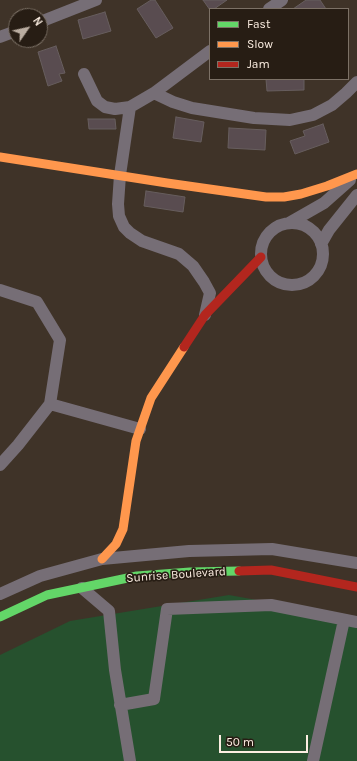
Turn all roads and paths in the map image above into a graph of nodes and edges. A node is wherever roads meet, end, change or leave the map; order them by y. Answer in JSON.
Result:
{"nodes":[{"id":1,"x":96,"y":0,"type":"edge"},
{"id":2,"x":282,"y":0,"type":"edge"},
{"id":3,"x":270,"y":8,"type":"edge"},
{"id":4,"x":48,"y":19,"type":"edge"},
{"id":5,"x":209,"y":52,"type":"edge"},
{"id":6,"x":84,"y":74,"type":"dead end"},
{"id":7,"x":357,"y":82,"type":"edge"},
{"id":8,"x":154,"y":93,"type":"junction"},
{"id":9,"x":130,"y":107,"type":"junction"},
{"id":10,"x":0,"y":157,"type":"edge"},
{"id":11,"x":120,"y":174,"type":"junction"},
{"id":12,"x":356,"y":175,"type":"edge"},
{"id":13,"x":357,"y":195,"type":"edge"},
{"id":14,"x":290,"y":223,"type":"junction"},
{"id":15,"x":321,"y":244,"type":"junction"},
{"id":16,"x":261,"y":257,"type":"junction"},
{"id":17,"x":0,"y":290,"type":"edge"},
{"id":18,"x":205,"y":315,"type":"junction"},
{"id":19,"x":50,"y":404,"type":"junction"},
{"id":20,"x":140,"y":429,"type":"junction"},
{"id":21,"x":0,"y":465,"type":"edge"},
{"id":22,"x":102,"y":559,"type":"junction"},
{"id":23,"x":357,"y":563,"type":"edge"},
{"id":24,"x":357,"y":587,"type":"edge"},
{"id":25,"x":82,"y":588,"type":"junction"},
{"id":26,"x":0,"y":594,"type":"edge"},
{"id":27,"x":0,"y":617,"type":"edge"},
{"id":28,"x":344,"y":620,"type":"junction"},
{"id":29,"x":357,"y":622,"type":"edge"},
{"id":30,"x":120,"y":705,"type":"junction"},
{"id":31,"x":130,"y":761,"type":"edge"},
{"id":32,"x":313,"y":761,"type":"edge"}],
"edges":[{"from":1,"to":4,"type":"street"},
{"from":2,"to":3,"type":"street"},
{"from":5,"to":8,"type":"street"},
{"from":6,"to":9,"type":"street"},
{"from":7,"to":8,"type":"street"},
{"from":8,"to":9,"type":"street"},
{"from":9,"to":11,"type":"street"},
{"from":10,"to":11,"type":"street"},
{"from":11,"to":12,"type":"street"},
{"from":11,"to":18,"type":"street"},
{"from":12,"to":14,"type":"street"},
{"from":13,"to":15,"type":"street"},
{"from":14,"to":15,"type":"street"},
{"from":14,"to":16,"type":"street"},
{"from":15,"to":16,"type":"street"},
{"from":16,"to":18,"type":"street"},
{"from":17,"to":19,"type":"street"},
{"from":18,"to":20,"type":"street"},
{"from":19,"to":20,"type":"street"},
{"from":19,"to":21,"type":"street"},
{"from":20,"to":22,"type":"street"},
{"from":22,"to":23,"type":"street","name":"Sunrise Boulevard"},
{"from":22,"to":26,"type":"street","name":"Sunrise Boulevard"},
{"from":24,"to":25,"type":"street","name":"Sunrise Boulevard"},
{"from":25,"to":27,"type":"street","name":"Sunrise Boulevard"},
{"from":25,"to":30,"type":"street"},
{"from":28,"to":29,"type":"street"},
{"from":28,"to":30,"type":"street"},
{"from":28,"to":32,"type":"street"},
{"from":30,"to":31,"type":"street"}]}
